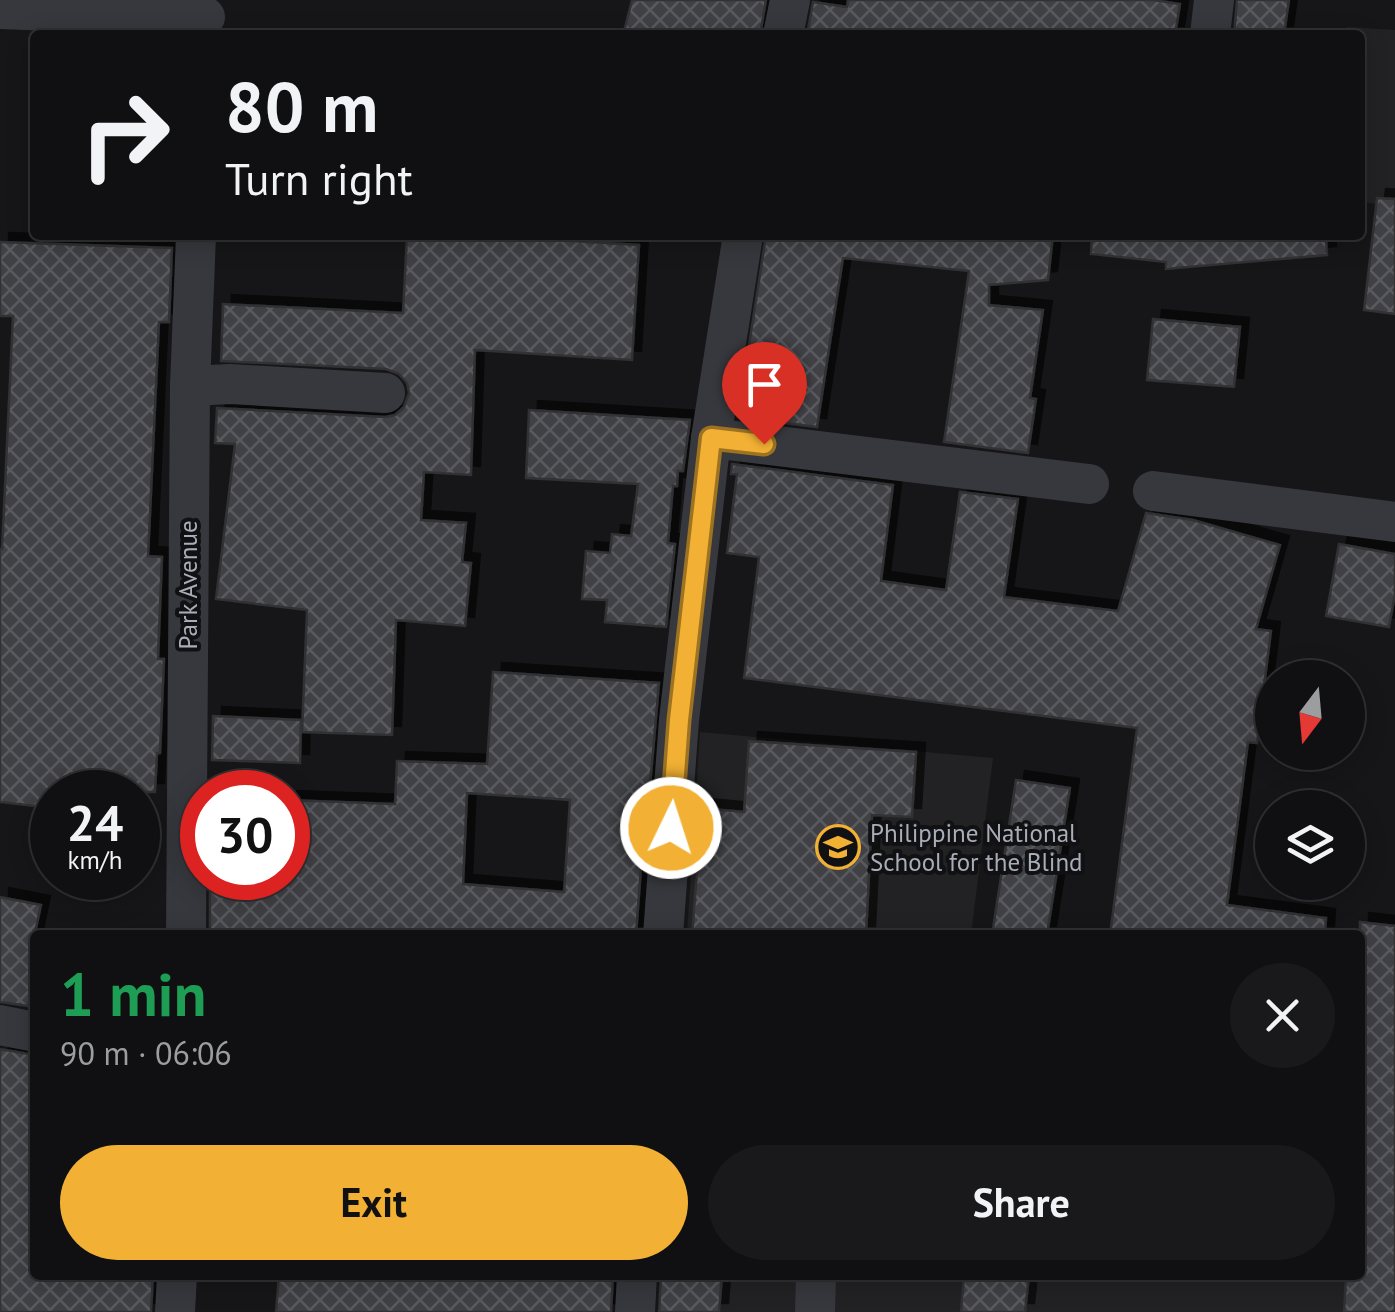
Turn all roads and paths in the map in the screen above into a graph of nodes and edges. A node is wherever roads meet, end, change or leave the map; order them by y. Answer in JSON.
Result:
{"nodes":[{"id":1,"x":790,"y":0,"type":"edge"},
{"id":2,"x":1214,"y":0,"type":"edge"},
{"id":3,"x":0,"y":10,"type":"edge"},
{"id":4,"x":205,"y":17,"type":"edge"},
{"id":5,"x":784,"y":30,"type":"edge"},
{"id":6,"x":1211,"y":30,"type":"edge"},
{"id":7,"x":196,"y":240,"type":"edge"},
{"id":8,"x":742,"y":240,"type":"edge"},
{"id":9,"x":190,"y":386,"type":"junction"},
{"id":10,"x":385,"y":393,"type":"dead end"},
{"id":11,"x":711,"y":438,"type":"junction"},
{"id":12,"x":1089,"y":484,"type":"dead end"},
{"id":13,"x":1153,"y":490,"type":"dead end"},
{"id":14,"x":1395,"y":522,"type":"edge"},
{"id":15,"x":186,"y":930,"type":"edge"},
{"id":16,"x":663,"y":930,"type":"edge"},
{"id":17,"x":0,"y":1025,"type":"edge"},
{"id":18,"x":30,"y":1031,"type":"edge"},
{"id":19,"x":177,"y":1280,"type":"edge"},
{"id":20,"x":637,"y":1280,"type":"edge"},
{"id":21,"x":816,"y":1280,"type":"edge"},
{"id":22,"x":176,"y":1312,"type":"edge"},
{"id":23,"x":635,"y":1312,"type":"edge"},
{"id":24,"x":815,"y":1312,"type":"edge"}],
"edges":[{"from":1,"to":5,"type":"street"},
{"from":2,"to":6,"type":"street"},
{"from":3,"to":4,"type":"street"},
{"from":7,"to":9,"type":"street","name":"Park Avenue"},
{"from":8,"to":11,"type":"street"},
{"from":9,"to":10,"type":"street"},
{"from":9,"to":15,"type":"street","name":"Park Avenue"},
{"from":11,"to":12,"type":"street"},
{"from":11,"to":16,"type":"street"},
{"from":13,"to":14,"type":"street"},
{"from":17,"to":18,"type":"street"},
{"from":19,"to":22,"type":"street"},
{"from":20,"to":23,"type":"street"},
{"from":21,"to":24,"type":"street"}]}
